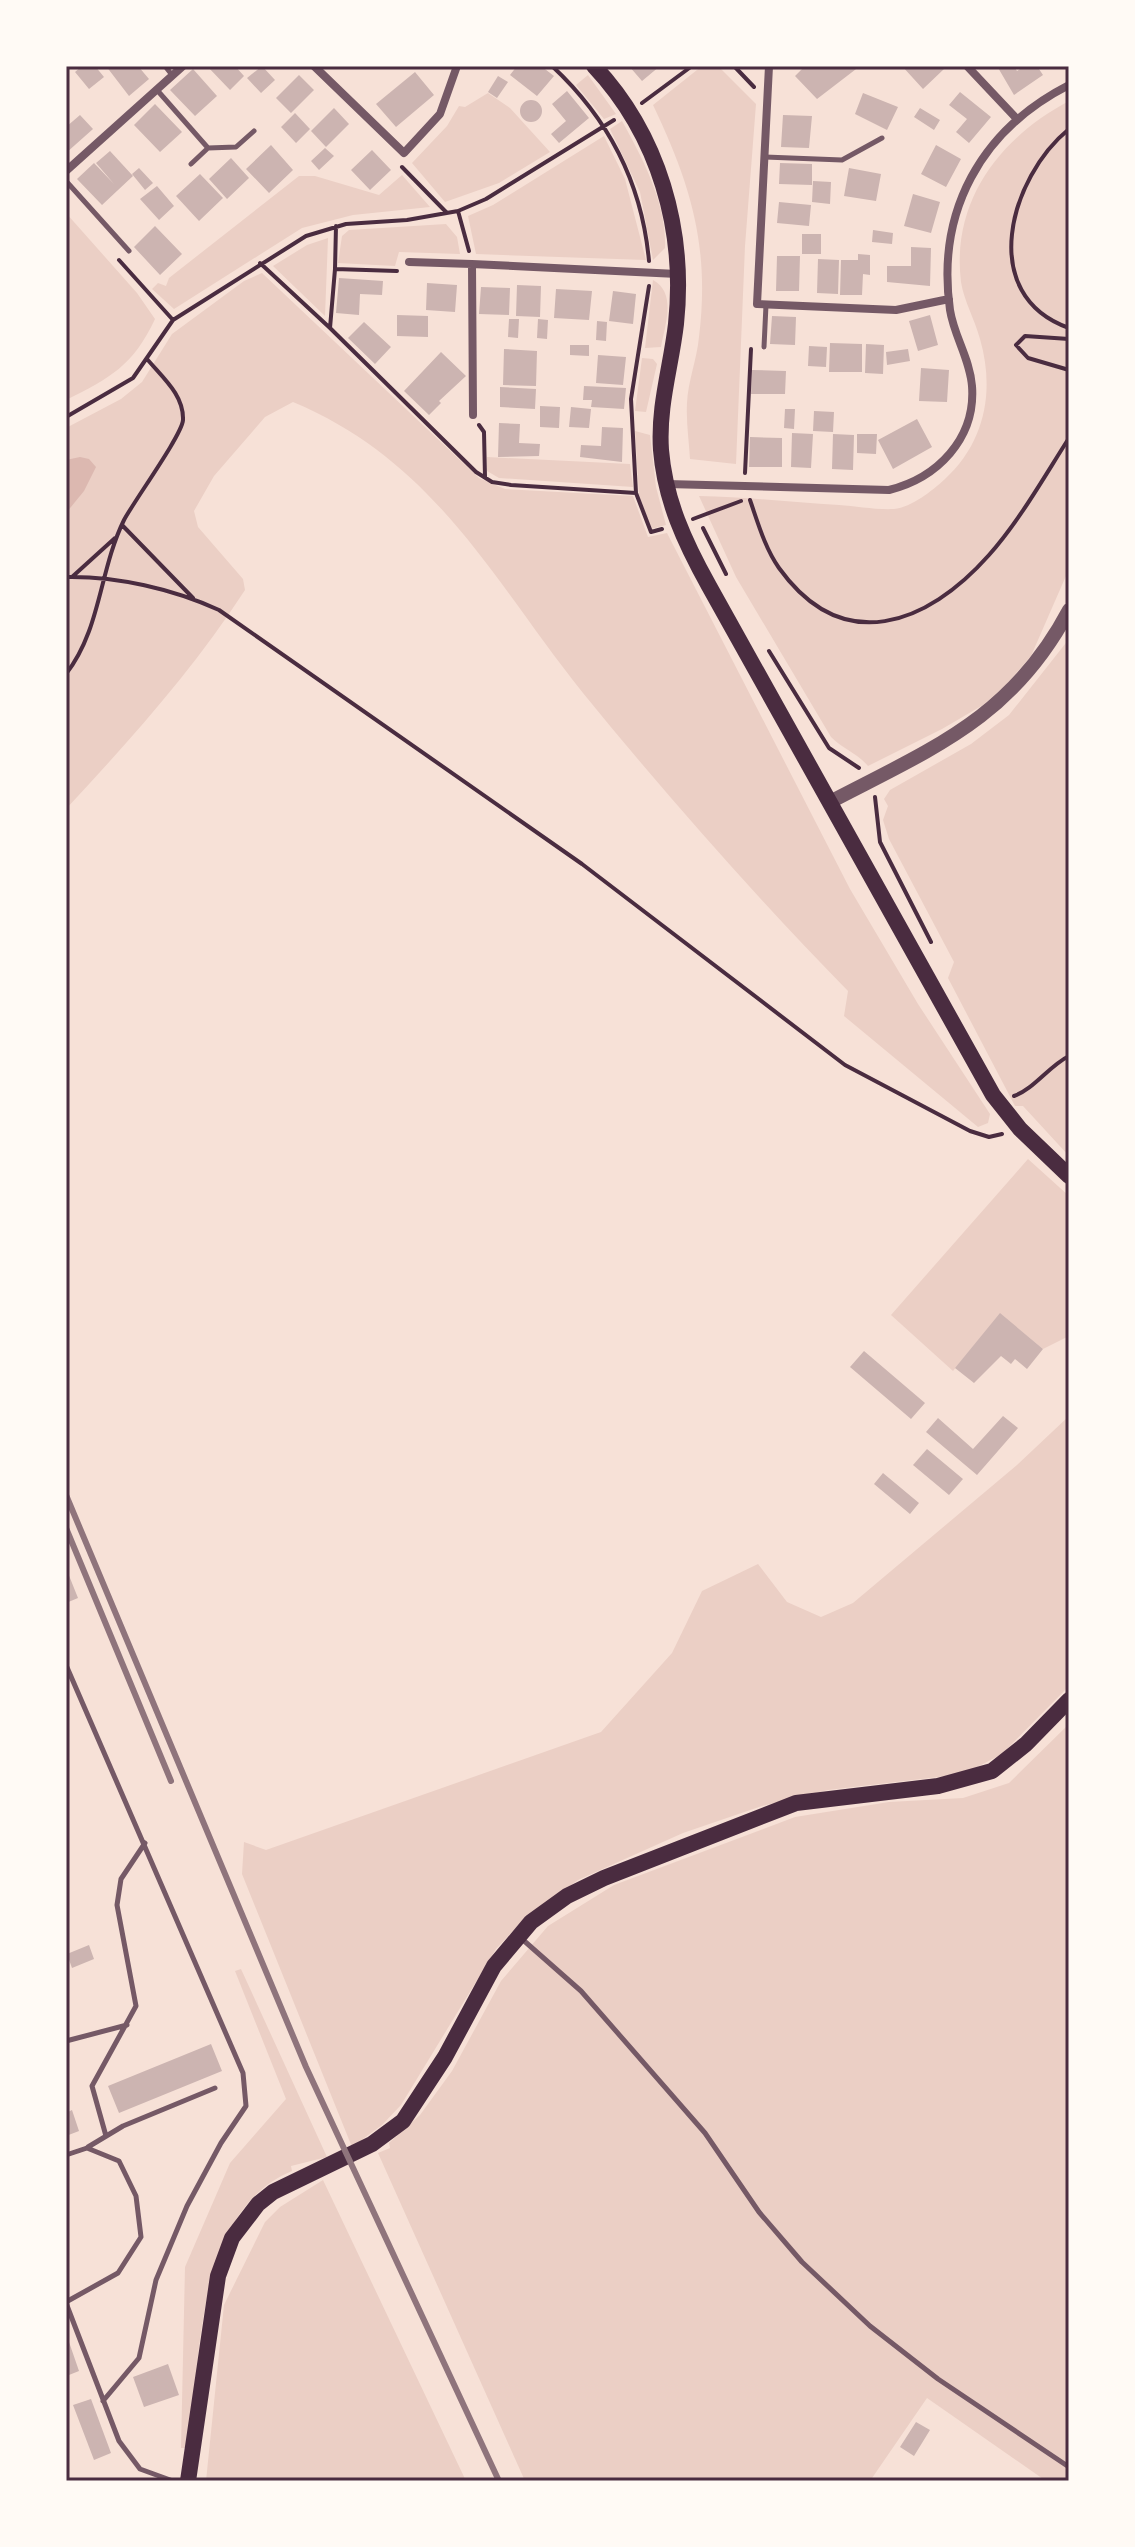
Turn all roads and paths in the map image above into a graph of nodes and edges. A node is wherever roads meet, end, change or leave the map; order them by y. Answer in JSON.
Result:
{"nodes":[{"id":1,"x":165,"y":66,"type":"edge"},
{"id":2,"x":183,"y":66,"type":"edge"},
{"id":3,"x":314,"y":66,"type":"edge"},
{"id":4,"x":457,"y":66,"type":"edge"},
{"id":5,"x":594,"y":66,"type":"edge"},
{"id":6,"x":692,"y":66,"type":"edge"},
{"id":7,"x":734,"y":66,"type":"edge"},
{"id":8,"x":769,"y":66,"type":"edge"},
{"id":9,"x":967,"y":66,"type":"edge"},
{"id":10,"x":173,"y":75,"type":"junction"},
{"id":11,"x":1069,"y":85,"type":"edge"},
{"id":12,"x":156,"y":90,"type":"junction"},
{"id":13,"x":768,"y":91,"type":"junction"},
{"id":14,"x":639,"y":92,"type":"dead end"},
{"id":15,"x":644,"y":101,"type":"junction"},
{"id":16,"x":649,"y":109,"type":"dead end"},
{"id":17,"x":629,"y":111,"type":"junction"},
{"id":18,"x":1016,"y":118,"type":"junction"},
{"id":19,"x":1069,"y":129,"type":"edge"},
{"id":20,"x":254,"y":131,"type":"dead end"},
{"id":21,"x":882,"y":138,"type":"dead end"},
{"id":22,"x":208,"y":148,"type":"junction"},
{"id":23,"x":765,"y":157,"type":"junction"},
{"id":24,"x":191,"y":164,"type":"dead end"},
{"id":25,"x":66,"y":171,"type":"edge"},
{"id":26,"x":412,"y":177,"type":"dead end"},
{"id":27,"x":66,"y":181,"type":"edge"},
{"id":28,"x":458,"y":211,"type":"junction"},
{"id":29,"x":447,"y":214,"type":"junction"},
{"id":30,"x":336,"y":226,"type":"junction"},
{"id":31,"x":129,"y":251,"type":"dead end"},
{"id":32,"x":409,"y":262,"type":"joint"},
{"id":33,"x":260,"y":263,"type":"junction"},
{"id":34,"x":472,"y":264,"type":"junction"},
{"id":35,"x":335,"y":269,"type":"junction"},
{"id":36,"x":678,"y":274,"type":"junction"},
{"id":37,"x":949,"y":299,"type":"junction"},
{"id":38,"x":762,"y":304,"type":"junction"},
{"id":39,"x":330,"y":328,"type":"junction"},
{"id":40,"x":1069,"y":328,"type":"edge"},
{"id":41,"x":1069,"y":339,"type":"edge"},
{"id":42,"x":751,"y":347,"type":"dead end"},
{"id":43,"x":764,"y":347,"type":"dead end"},
{"id":44,"x":147,"y":359,"type":"junction"},
{"id":45,"x":1069,"y":370,"type":"edge"},
{"id":46,"x":473,"y":415,"type":"joint"},
{"id":47,"x":66,"y":417,"type":"edge"},
{"id":48,"x":1069,"y":438,"type":"edge"},
{"id":49,"x":485,"y":477,"type":"junction"},
{"id":50,"x":666,"y":484,"type":"junction"},
{"id":51,"x":686,"y":484,"type":"junction"},
{"id":52,"x":744,"y":485,"type":"junction"},
{"id":53,"x":571,"y":490,"type":"dead end"},
{"id":54,"x":122,"y":525,"type":"junction"},
{"id":55,"x":117,"y":536,"type":"junction"},
{"id":56,"x":69,"y":577,"type":"edge"},
{"id":57,"x":103,"y":580,"type":"junction"},
{"id":58,"x":730,"y":583,"type":"dead end"},
{"id":59,"x":195,"y":599,"type":"junction"},
{"id":60,"x":1069,"y":610,"type":"edge"},
{"id":61,"x":767,"y":649,"type":"dead end"},
{"id":62,"x":66,"y":674,"type":"edge"},
{"id":63,"x":867,"y":782,"type":"junction"},
{"id":64,"x":830,"y":802,"type":"junction"},
{"id":65,"x":933,"y":946,"type":"dead end"},
{"id":66,"x":1069,"y":1056,"type":"edge"},
{"id":67,"x":1001,"y":1106,"type":"junction"},
{"id":68,"x":1020,"y":1129,"type":"junction"},
{"id":69,"x":1069,"y":1176,"type":"edge"},
{"id":70,"x":66,"y":1665,"type":"edge"},
{"id":71,"x":1069,"y":1700,"type":"edge"},
{"id":72,"x":145,"y":1843,"type":"junction"},
{"id":73,"x":518,"y":1936,"type":"junction"},
{"id":74,"x":127,"y":2025,"type":"junction"},
{"id":75,"x":66,"y":2041,"type":"edge"},
{"id":76,"x":215,"y":2088,"type":"dead end"},
{"id":77,"x":106,"y":2136,"type":"junction"},
{"id":78,"x":87,"y":2148,"type":"junction"},
{"id":79,"x":66,"y":2155,"type":"edge"},
{"id":80,"x":66,"y":2302,"type":"edge"},
{"id":81,"x":103,"y":2401,"type":"junction"},
{"id":82,"x":1069,"y":2467,"type":"edge"},
{"id":83,"x":173,"y":2481,"type":"edge"},
{"id":84,"x":188,"y":2481,"type":"edge"}],
"edges":[{"from":1,"to":10,"type":"lane"},
{"from":2,"to":10,"type":"street"},
{"from":3,"to":4,"type":"street"},
{"from":5,"to":17,"type":"main road"},
{"from":6,"to":15,"type":"path"},
{"from":7,"to":13,"type":"path"},
{"from":8,"to":13,"type":"street"},
{"from":9,"to":18,"type":"street"},
{"from":10,"to":12,"type":"street"},
{"from":11,"to":18,"type":"street"},
{"from":12,"to":22,"type":"lane"},
{"from":12,"to":25,"type":"street"},
{"from":13,"to":23,"type":"street"},
{"from":14,"to":15,"type":"path"},
{"from":15,"to":16,"type":"path"},
{"from":15,"to":17,"type":"path"},
{"from":17,"to":28,"type":"path"},
{"from":17,"to":36,"type":"main road"},
{"from":18,"to":37,"type":"street"},
{"from":19,"to":40,"type":"path"},
{"from":20,"to":22,"type":"lane"},
{"from":21,"to":23,"type":"lane"},
{"from":22,"to":24,"type":"lane"},
{"from":23,"to":38,"type":"street"},
{"from":26,"to":29,"type":"path"},
{"from":27,"to":31,"type":"lane"},
{"from":28,"to":29,"type":"path"},
{"from":28,"to":34,"type":"path"},
{"from":29,"to":30,"type":"path"},
{"from":30,"to":33,"type":"path"},
{"from":30,"to":35,"type":"path"},
{"from":32,"to":34,"type":"street"},
{"from":32,"to":35,"type":"path"},
{"from":33,"to":39,"type":"path"},
{"from":33,"to":44,"type":"path"},
{"from":34,"to":36,"type":"street"},
{"from":34,"to":46,"type":"street"},
{"from":35,"to":39,"type":"path"},
{"from":36,"to":50,"type":"main road"},
{"from":37,"to":38,"type":"street"},
{"from":37,"to":52,"type":"street"},
{"from":38,"to":43,"type":"lane"},
{"from":39,"to":49,"type":"path"},
{"from":41,"to":45,"type":"path"},
{"from":42,"to":52,"type":"path"},
{"from":44,"to":47,"type":"path"},
{"from":44,"to":54,"type":"path"},
{"from":46,"to":49,"type":"path"},
{"from":48,"to":52,"type":"path"},
{"from":49,"to":53,"type":"path"},
{"from":50,"to":51,"type":"street"},
{"from":50,"to":64,"type":"main road"},
{"from":51,"to":52,"type":"street"},
{"from":51,"to":58,"type":"path"},
{"from":54,"to":55,"type":"path"},
{"from":54,"to":59,"type":"path"},
{"from":55,"to":56,"type":"path"},
{"from":55,"to":57,"type":"path"},
{"from":56,"to":57,"type":"path"},
{"from":57,"to":59,"type":"path"},
{"from":57,"to":62,"type":"path"},
{"from":59,"to":68,"type":"path"},
{"from":60,"to":63,"type":"street"},
{"from":61,"to":63,"type":"path"},
{"from":63,"to":64,"type":"street"},
{"from":63,"to":65,"type":"path"},
{"from":64,"to":67,"type":"main road"},
{"from":66,"to":67,"type":"path"},
{"from":67,"to":68,"type":"main road"},
{"from":68,"to":69,"type":"main road"},
{"from":70,"to":72,"type":"lane"},
{"from":71,"to":73,"type":"main road"},
{"from":72,"to":74,"type":"lane"},
{"from":72,"to":81,"type":"lane"},
{"from":73,"to":82,"type":"lane"},
{"from":73,"to":84,"type":"main road"},
{"from":74,"to":75,"type":"lane"},
{"from":74,"to":77,"type":"lane"},
{"from":76,"to":77,"type":"lane"},
{"from":77,"to":78,"type":"lane"},
{"from":78,"to":79,"type":"lane"},
{"from":78,"to":80,"type":"lane"},
{"from":80,"to":81,"type":"lane"},
{"from":81,"to":83,"type":"lane"}]}
